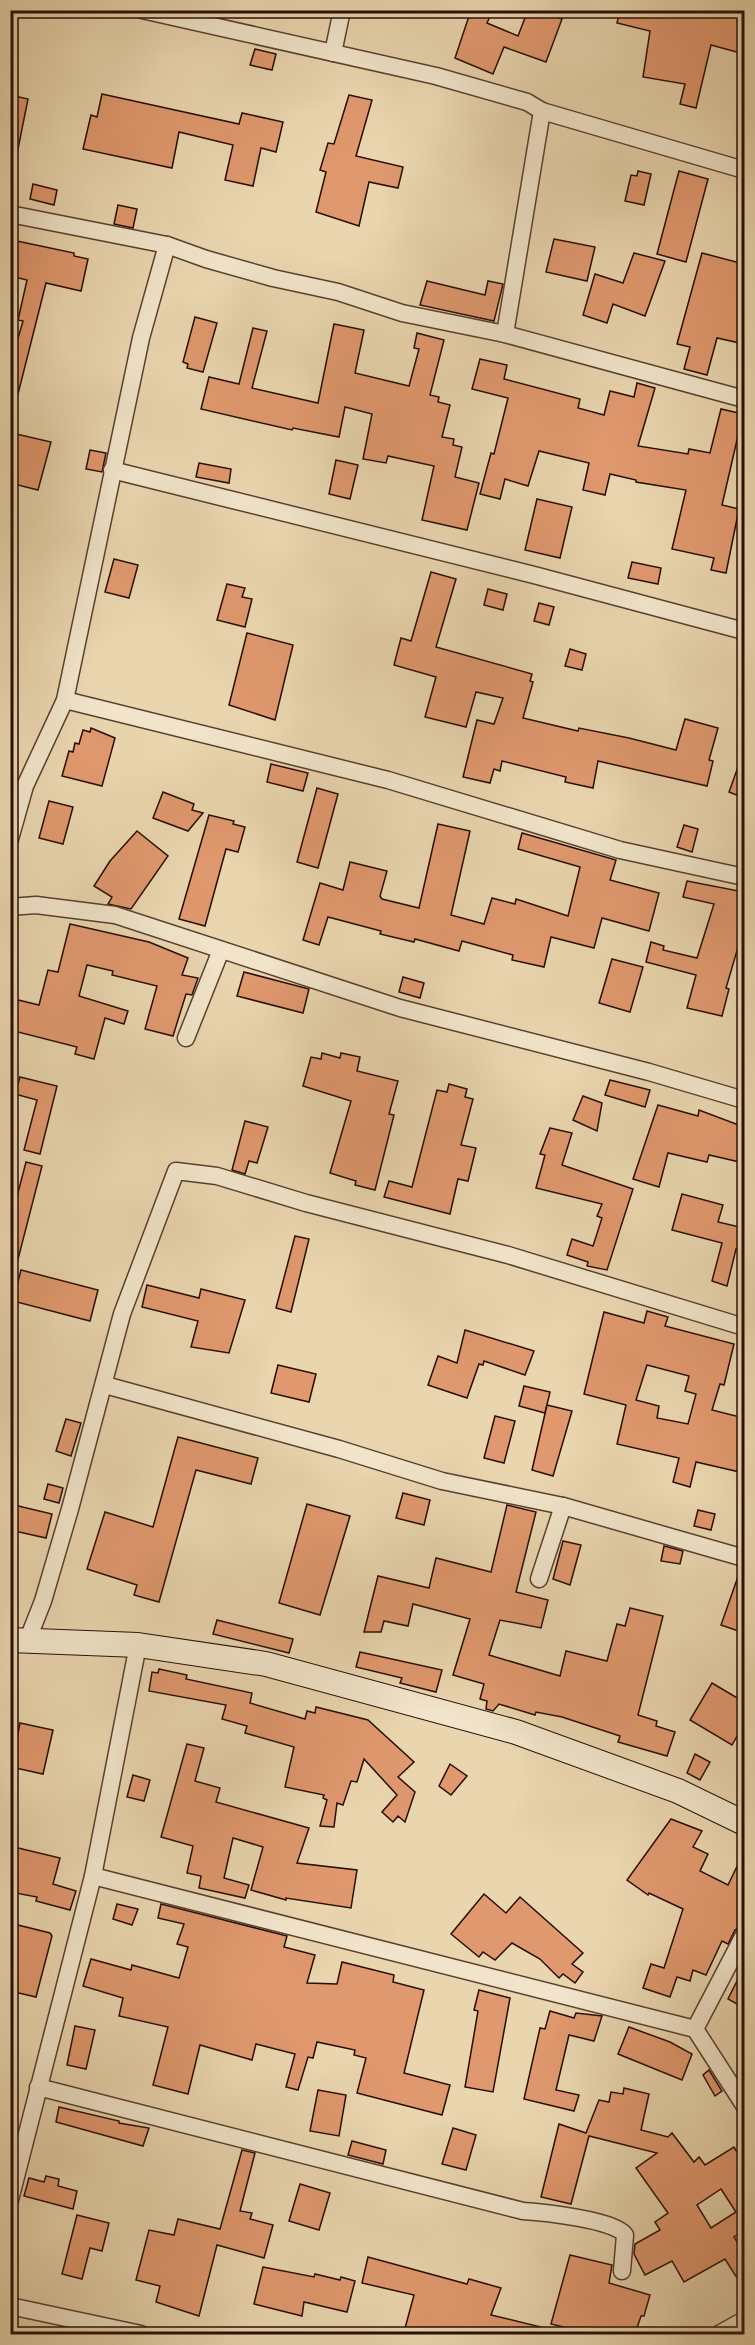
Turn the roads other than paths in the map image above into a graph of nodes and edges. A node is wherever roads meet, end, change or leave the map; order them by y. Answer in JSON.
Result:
{"nodes":[{"id":1,"x":142,"y":10,"type":"edge"},
{"id":2,"x":342,"y":10,"type":"edge"},
{"id":3,"x":333,"y":53,"type":"junction"},
{"id":4,"x":542,"y":111,"type":"junction"},
{"id":5,"x":744,"y":170,"type":"edge"},
{"id":6,"x":10,"y":214,"type":"edge"},
{"id":7,"x":167,"y":245,"type":"junction"},
{"id":8,"x":505,"y":334,"type":"junction"},
{"id":9,"x":744,"y":399,"type":"edge"},
{"id":10,"x":112,"y":470,"type":"junction"},
{"id":11,"x":744,"y":631,"type":"edge"},
{"id":12,"x":65,"y":700,"type":"junction"},
{"id":13,"x":18,"y":784,"type":"edge"},
{"id":14,"x":10,"y":839,"type":"edge"},
{"id":15,"x":744,"y":877,"type":"edge"},
{"id":16,"x":10,"y":907,"type":"edge"},
{"id":17,"x":221,"y":950,"type":"junction"},
{"id":18,"x":186,"y":1038,"type":"dead end"},
{"id":19,"x":744,"y":1100,"type":"edge"},
{"id":20,"x":744,"y":1327,"type":"edge"},
{"id":21,"x":105,"y":1385,"type":"junction"},
{"id":22,"x":562,"y":1506,"type":"junction"},
{"id":23,"x":744,"y":1558,"type":"edge"},
{"id":24,"x":539,"y":1579,"type":"dead end"},
{"id":25,"x":19,"y":1640,"type":"edge"},
{"id":26,"x":138,"y":1645,"type":"junction"},
{"id":27,"x":744,"y":1823,"type":"edge"},
{"id":28,"x":93,"y":1875,"type":"junction"},
{"id":29,"x":744,"y":1935,"type":"edge"},
{"id":30,"x":695,"y":2029,"type":"junction"},
{"id":31,"x":727,"y":2078,"type":"junction"},
{"id":32,"x":744,"y":2086,"type":"edge"},
{"id":33,"x":38,"y":2087,"type":"junction"},
{"id":34,"x":744,"y":2105,"type":"edge"},
{"id":35,"x":16,"y":2157,"type":"edge"},
{"id":36,"x":10,"y":2200,"type":"edge"},
{"id":37,"x":622,"y":2271,"type":"dead end"},
{"id":38,"x":10,"y":2306,"type":"edge"},
{"id":39,"x":744,"y":2320,"type":"edge"},
{"id":40,"x":141,"y":2334,"type":"edge"},
{"id":41,"x":719,"y":2334,"type":"edge"}],
"edges":[{"from":1,"to":3,"type":"street"},
{"from":2,"to":3,"type":"street"},
{"from":3,"to":4,"type":"street"},
{"from":4,"to":5,"type":"street"},
{"from":4,"to":8,"type":"street"},
{"from":6,"to":7,"type":"street"},
{"from":7,"to":8,"type":"street"},
{"from":7,"to":10,"type":"street"},
{"from":8,"to":9,"type":"street"},
{"from":10,"to":11,"type":"street"},
{"from":10,"to":12,"type":"street"},
{"from":12,"to":13,"type":"street"},
{"from":12,"to":15,"type":"street"},
{"from":13,"to":14,"type":"street"},
{"from":16,"to":17,"type":"street"},
{"from":17,"to":18,"type":"street"},
{"from":17,"to":19,"type":"street"},
{"from":20,"to":21,"type":"street"},
{"from":21,"to":22,"type":"street"},
{"from":21,"to":25,"type":"street"},
{"from":22,"to":23,"type":"street"},
{"from":22,"to":24,"type":"street"},
{"from":25,"to":26,"type":"street"},
{"from":26,"to":27,"type":"street"},
{"from":26,"to":28,"type":"street"},
{"from":28,"to":30,"type":"street"},
{"from":28,"to":33,"type":"street"},
{"from":29,"to":30,"type":"street"},
{"from":30,"to":31,"type":"street"},
{"from":31,"to":32,"type":"street"},
{"from":31,"to":34,"type":"street"},
{"from":33,"to":35,"type":"street"},
{"from":33,"to":37,"type":"street"},
{"from":35,"to":36,"type":"street"},
{"from":38,"to":40,"type":"street"},
{"from":39,"to":41,"type":"street"}]}
